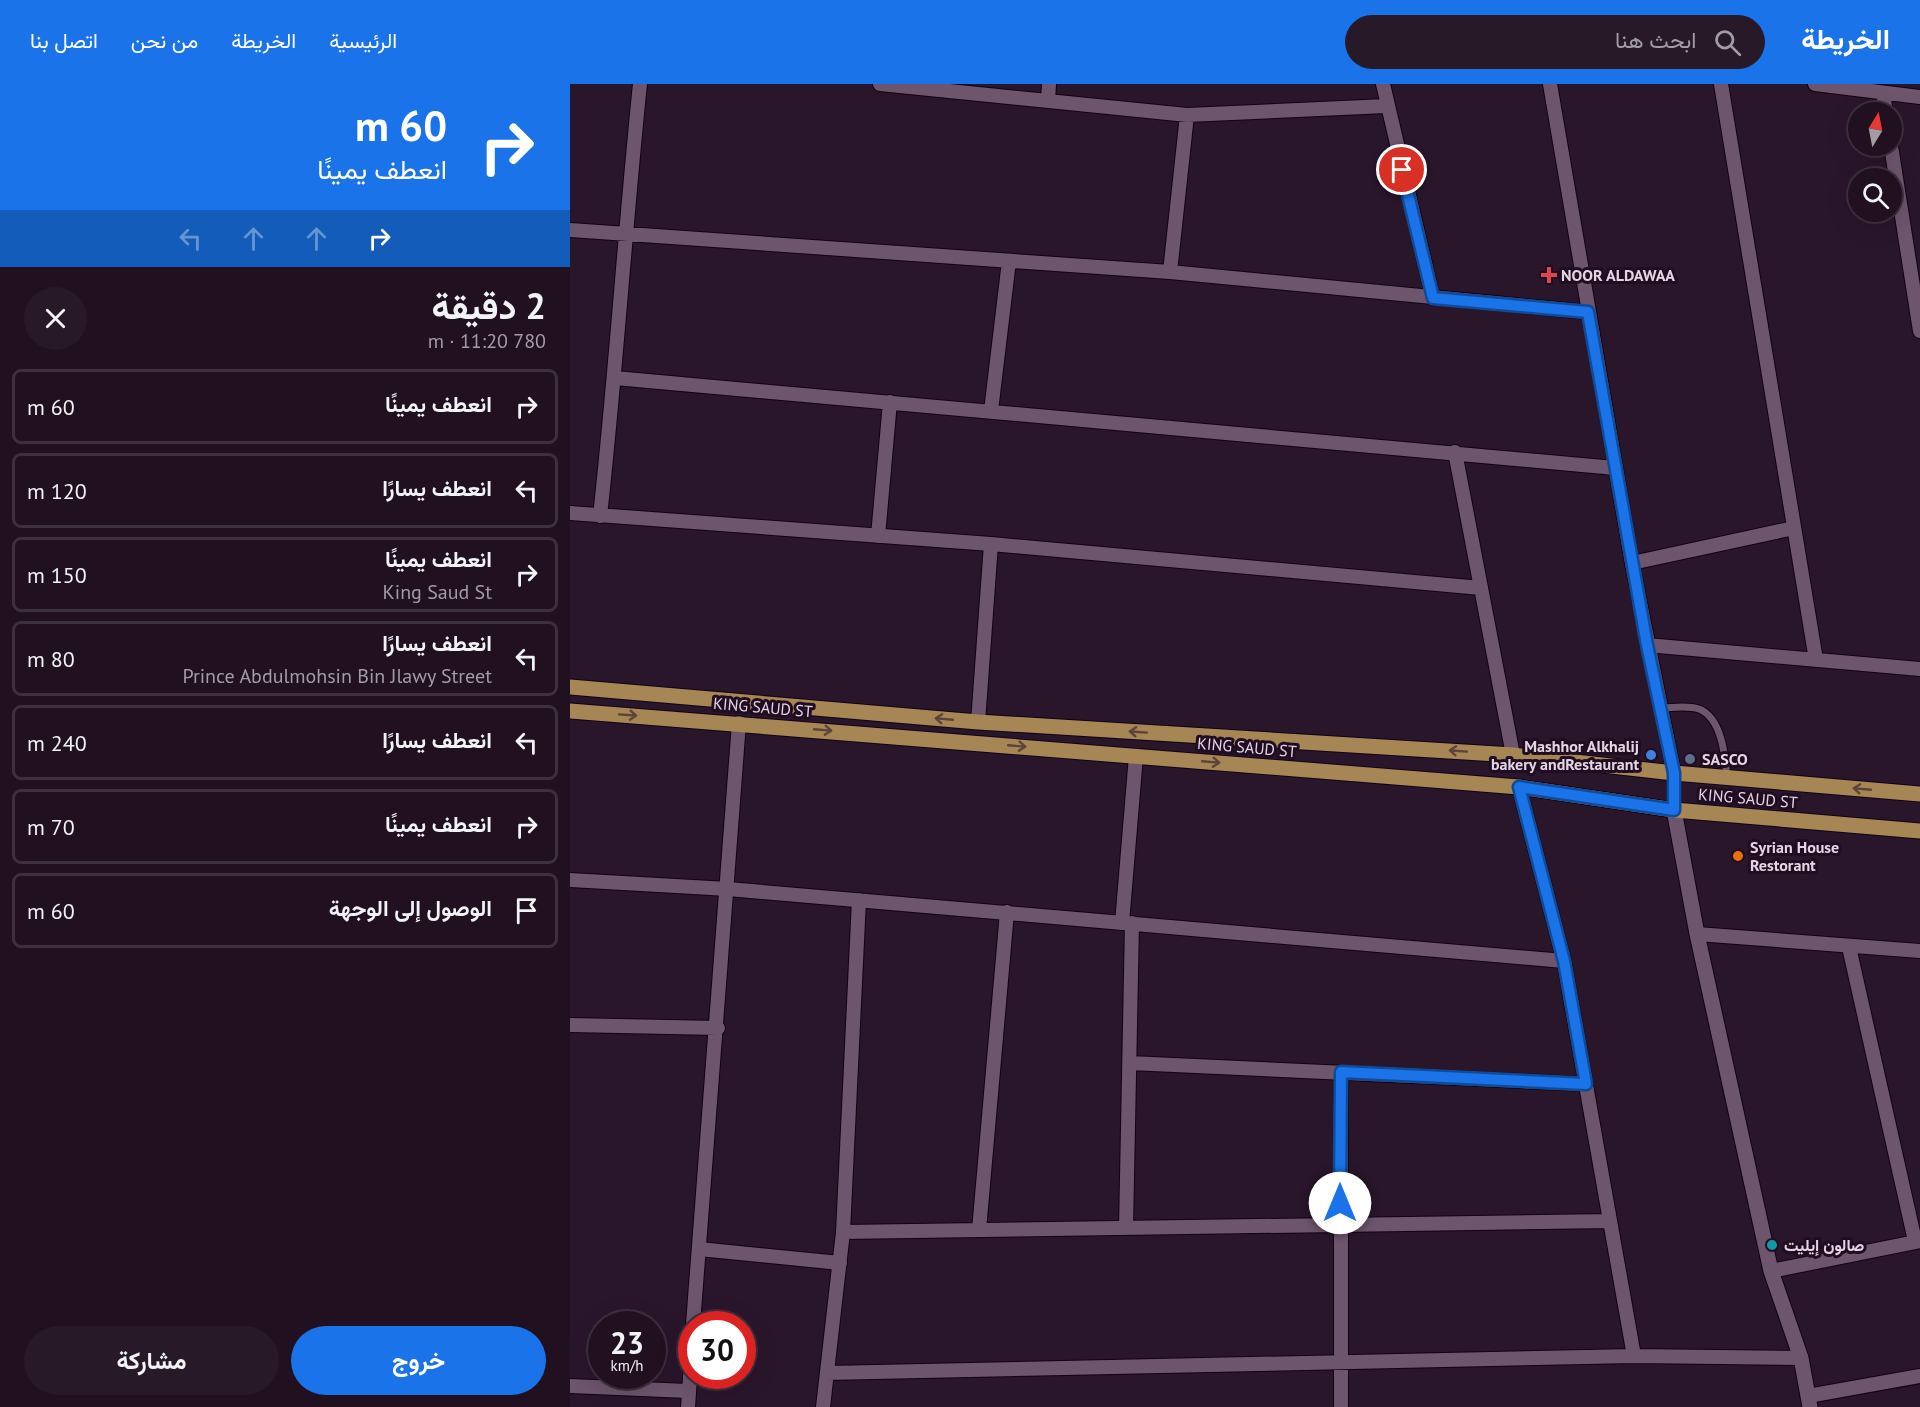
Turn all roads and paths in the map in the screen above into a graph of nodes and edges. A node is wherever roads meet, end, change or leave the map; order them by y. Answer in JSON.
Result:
{"nodes":[{"id":1,"x":640,"y":84,"type":"edge"},
{"id":2,"x":880,"y":84,"type":"edge"},
{"id":3,"x":1049,"y":84,"type":"edge"},
{"id":4,"x":1383,"y":84,"type":"edge"},
{"id":5,"x":1550,"y":84,"type":"edge"},
{"id":6,"x":1721,"y":84,"type":"edge"},
{"id":7,"x":1815,"y":84,"type":"edge"},
{"id":8,"x":1883,"y":93,"type":"junction"},
{"id":9,"x":1920,"y":97,"type":"edge"},
{"id":10,"x":1048,"y":101,"type":"junction"},
{"id":11,"x":1884,"y":102,"type":"edge"},
{"id":12,"x":1386,"y":106,"type":"junction"},
{"id":13,"x":1187,"y":115,"type":"junction"},
{"id":14,"x":1893,"y":156,"type":"edge"},
{"id":15,"x":570,"y":230,"type":"edge"},
{"id":16,"x":625,"y":235,"type":"junction"},
{"id":17,"x":1009,"y":261,"type":"junction"},
{"id":18,"x":1170,"y":272,"type":"junction"},
{"id":19,"x":1433,"y":298,"type":"junction"},
{"id":20,"x":1588,"y":312,"type":"junction"},
{"id":21,"x":1920,"y":329,"type":"edge"},
{"id":22,"x":615,"y":378,"type":"junction"},
{"id":23,"x":890,"y":402,"type":"junction"},
{"id":24,"x":991,"y":411,"type":"junction"},
{"id":25,"x":1455,"y":452,"type":"junction"},
{"id":26,"x":1615,"y":468,"type":"junction"},
{"id":27,"x":570,"y":513,"type":"edge"},
{"id":28,"x":600,"y":516,"type":"junction"},
{"id":29,"x":1794,"y":528,"type":"junction"},
{"id":30,"x":878,"y":536,"type":"junction"},
{"id":31,"x":991,"y":544,"type":"junction"},
{"id":32,"x":1632,"y":563,"type":"junction"},
{"id":33,"x":1481,"y":588,"type":"junction"},
{"id":34,"x":1647,"y":645,"type":"junction"},
{"id":35,"x":1816,"y":660,"type":"junction"},
{"id":36,"x":1920,"y":669,"type":"edge"},
{"id":37,"x":570,"y":687,"type":"edge"},
{"id":38,"x":1660,"y":708,"type":"junction"},
{"id":39,"x":570,"y":711,"type":"edge"},
{"id":40,"x":978,"y":722,"type":"junction"},
{"id":41,"x":739,"y":723,"type":"junction"},
{"id":42,"x":1513,"y":755,"type":"junction"},
{"id":43,"x":1136,"y":756,"type":"junction"},
{"id":44,"x":1674,"y":773,"type":"junction"},
{"id":45,"x":1727,"y":777,"type":"junction"},
{"id":46,"x":1519,"y":787,"type":"junction"},
{"id":47,"x":1920,"y":794,"type":"edge"},
{"id":48,"x":1674,"y":810,"type":"junction"},
{"id":49,"x":1920,"y":831,"type":"edge"},
{"id":50,"x":570,"y":879,"type":"edge"},
{"id":51,"x":728,"y":889,"type":"junction"},
{"id":52,"x":859,"y":900,"type":"junction"},
{"id":53,"x":1006,"y":912,"type":"junction"},
{"id":54,"x":1127,"y":923,"type":"junction"},
{"id":55,"x":1696,"y":934,"type":"junction"},
{"id":56,"x":1849,"y":947,"type":"junction"},
{"id":57,"x":1920,"y":951,"type":"edge"},
{"id":58,"x":1564,"y":961,"type":"junction"},
{"id":59,"x":570,"y":1025,"type":"edge"},
{"id":60,"x":718,"y":1028,"type":"junction"},
{"id":61,"x":1130,"y":1063,"type":"junction"},
{"id":62,"x":1341,"y":1072,"type":"junction"},
{"id":63,"x":1586,"y":1084,"type":"junction"},
{"id":64,"x":1610,"y":1221,"type":"junction"},
{"id":65,"x":1340,"y":1225,"type":"junction"},
{"id":66,"x":1126,"y":1228,"type":"junction"},
{"id":67,"x":979,"y":1230,"type":"junction"},
{"id":68,"x":843,"y":1232,"type":"junction"},
{"id":69,"x":1918,"y":1241,"type":"edge"},
{"id":70,"x":699,"y":1249,"type":"junction"},
{"id":71,"x":840,"y":1263,"type":"junction"},
{"id":72,"x":1771,"y":1271,"type":"junction"},
{"id":73,"x":694,"y":1311,"type":"edge"},
{"id":74,"x":1634,"y":1356,"type":"junction"},
{"id":75,"x":1801,"y":1358,"type":"junction"},
{"id":76,"x":1340,"y":1362,"type":"junction"},
{"id":77,"x":827,"y":1373,"type":"junction"},
{"id":78,"x":1920,"y":1376,"type":"edge"},
{"id":79,"x":570,"y":1386,"type":"edge"},
{"id":80,"x":688,"y":1391,"type":"joint"},
{"id":81,"x":1809,"y":1402,"type":"edge"},
{"id":82,"x":687,"y":1407,"type":"edge"},
{"id":83,"x":823,"y":1407,"type":"edge"},
{"id":84,"x":1341,"y":1407,"type":"edge"}],
"edges":[{"from":1,"to":16,"type":"street"},
{"from":2,"to":10,"type":"street"},
{"from":3,"to":10,"type":"street"},
{"from":4,"to":12,"type":"street"},
{"from":5,"to":20,"type":"street"},
{"from":6,"to":29,"type":"street"},
{"from":7,"to":8,"type":"street"},
{"from":8,"to":9,"type":"street"},
{"from":8,"to":11,"type":"street"},
{"from":10,"to":13,"type":"street"},
{"from":12,"to":13,"type":"street"},
{"from":12,"to":19,"type":"street"},
{"from":13,"to":18,"type":"street"},
{"from":14,"to":21,"type":"street"},
{"from":15,"to":16,"type":"street"},
{"from":16,"to":17,"type":"street"},
{"from":16,"to":22,"type":"street"},
{"from":17,"to":18,"type":"street"},
{"from":17,"to":24,"type":"street"},
{"from":18,"to":19,"type":"street"},
{"from":19,"to":20,"type":"street"},
{"from":20,"to":26,"type":"street"},
{"from":22,"to":23,"type":"street"},
{"from":22,"to":28,"type":"street"},
{"from":23,"to":24,"type":"street"},
{"from":23,"to":30,"type":"street"},
{"from":24,"to":25,"type":"street"},
{"from":25,"to":26,"type":"street"},
{"from":25,"to":33,"type":"street"},
{"from":26,"to":32,"type":"street"},
{"from":27,"to":28,"type":"street"},
{"from":28,"to":30,"type":"street"},
{"from":29,"to":32,"type":"street"},
{"from":29,"to":35,"type":"street"},
{"from":30,"to":31,"type":"street"},
{"from":31,"to":33,"type":"street"},
{"from":31,"to":40,"type":"street"},
{"from":32,"to":34,"type":"street"},
{"from":33,"to":42,"type":"street"},
{"from":34,"to":35,"type":"street"},
{"from":34,"to":38,"type":"street"},
{"from":35,"to":36,"type":"street"},
{"from":40,"to":37,"type":"main road","name":"KING SAUD ST","one_way":true},
{"from":38,"to":44,"type":"street"},
{"from":38,"to":45,"type":"lane"},
{"from":39,"to":41,"type":"main road","name":"KING SAUD ST","one_way":true},
{"from":42,"to":40,"type":"main road","name":"KING SAUD ST","one_way":true},
{"from":41,"to":43,"type":"main road","name":"KING SAUD ST","one_way":true},
{"from":41,"to":51,"type":"street"},
{"from":42,"to":44,"type":"main road","name":"KING SAUD ST"},
{"from":43,"to":46,"type":"main road","name":"KING SAUD ST","one_way":true},
{"from":43,"to":54,"type":"street"},
{"from":44,"to":45,"type":"main road","name":"KING SAUD ST"},
{"from":44,"to":48,"type":"street"},
{"from":47,"to":45,"type":"main road","name":"KING SAUD ST","one_way":true},
{"from":46,"to":48,"type":"main road","name":"KING SAUD ST"},
{"from":46,"to":58,"type":"street"},
{"from":48,"to":49,"type":"main road","name":"KING SAUD ST"},
{"from":48,"to":55,"type":"street"},
{"from":50,"to":51,"type":"street"},
{"from":51,"to":52,"type":"street"},
{"from":51,"to":60,"type":"street"},
{"from":52,"to":53,"type":"street"},
{"from":52,"to":68,"type":"street"},
{"from":53,"to":54,"type":"street"},
{"from":53,"to":67,"type":"street"},
{"from":54,"to":58,"type":"street"},
{"from":54,"to":61,"type":"street"},
{"from":55,"to":56,"type":"street"},
{"from":55,"to":72,"type":"street"},
{"from":56,"to":57,"type":"street"},
{"from":56,"to":69,"type":"street"},
{"from":58,"to":63,"type":"street"},
{"from":59,"to":60,"type":"street"},
{"from":60,"to":70,"type":"street"},
{"from":61,"to":62,"type":"street"},
{"from":61,"to":66,"type":"street"},
{"from":62,"to":63,"type":"street"},
{"from":62,"to":65,"type":"street"},
{"from":63,"to":64,"type":"street"},
{"from":64,"to":65,"type":"street"},
{"from":64,"to":74,"type":"street"},
{"from":65,"to":66,"type":"street"},
{"from":65,"to":76,"type":"street"},
{"from":66,"to":67,"type":"street"},
{"from":67,"to":68,"type":"street"},
{"from":68,"to":71,"type":"street"},
{"from":69,"to":72,"type":"street"},
{"from":70,"to":71,"type":"street"},
{"from":70,"to":73,"type":"street"},
{"from":71,"to":77,"type":"street"},
{"from":72,"to":75,"type":"street"},
{"from":74,"to":75,"type":"street"},
{"from":74,"to":76,"type":"street"},
{"from":75,"to":81,"type":"street"},
{"from":76,"to":77,"type":"street"},
{"from":76,"to":84,"type":"street"},
{"from":77,"to":83,"type":"street"},
{"from":78,"to":81,"type":"street"},
{"from":79,"to":80,"type":"street"},
{"from":80,"to":82,"type":"street"}]}
